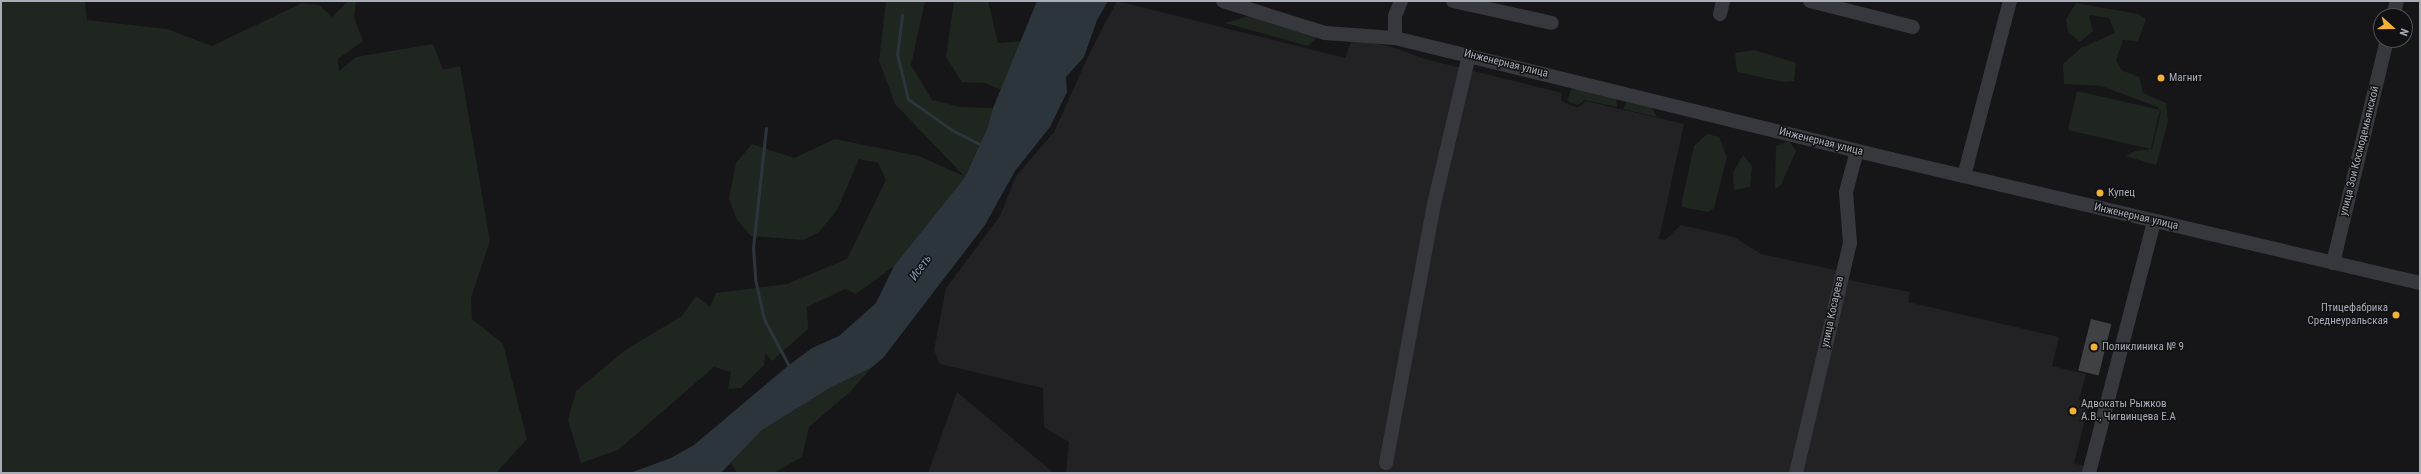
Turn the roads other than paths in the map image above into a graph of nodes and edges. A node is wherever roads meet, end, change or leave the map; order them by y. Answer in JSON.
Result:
{"nodes":[{"id":1,"x":1223,"y":1,"type":"edge"},
{"id":2,"x":1401,"y":1,"type":"edge"},
{"id":3,"x":1453,"y":1,"type":"edge"},
{"id":4,"x":1810,"y":1,"type":"edge"},
{"id":5,"x":2010,"y":1,"type":"edge"},
{"id":6,"x":1552,"y":24,"type":"dead end"},
{"id":7,"x":1913,"y":27,"type":"dead end"},
{"id":8,"x":1395,"y":38,"type":"junction"},
{"id":9,"x":2385,"y":48,"type":"edge"},
{"id":10,"x":1470,"y":55,"type":"junction"},
{"id":11,"x":1857,"y":151,"type":"junction"},
{"id":12,"x":1964,"y":176,"type":"junction"},
{"id":13,"x":2154,"y":221,"type":"junction"},
{"id":14,"x":2333,"y":263,"type":"junction"},
{"id":15,"x":2420,"y":283,"type":"edge"},
{"id":16,"x":1386,"y":463,"type":"dead end"},
{"id":17,"x":1796,"y":473,"type":"edge"},
{"id":18,"x":2089,"y":473,"type":"edge"}],
"edges":[{"from":1,"to":8,"type":"street","name":"Инженерная улица"},
{"from":2,"to":8,"type":"street"},
{"from":3,"to":6,"type":"street"},
{"from":4,"to":7,"type":"street"},
{"from":5,"to":12,"type":"street"},
{"from":8,"to":10,"type":"street","name":"Инженерная улица"},
{"from":9,"to":14,"type":"street","name":"улица Зои Космодемьянской"},
{"from":10,"to":11,"type":"street","name":"Инженерная улица"},
{"from":10,"to":16,"type":"street"},
{"from":11,"to":12,"type":"street","name":"Инженерная улица"},
{"from":11,"to":17,"type":"street","name":"улица Косарева"},
{"from":12,"to":13,"type":"street","name":"Инженерная улица"},
{"from":13,"to":14,"type":"street","name":"Инженерная улица"},
{"from":13,"to":18,"type":"street"},
{"from":14,"to":15,"type":"street","name":"Инженерная улица"}]}
